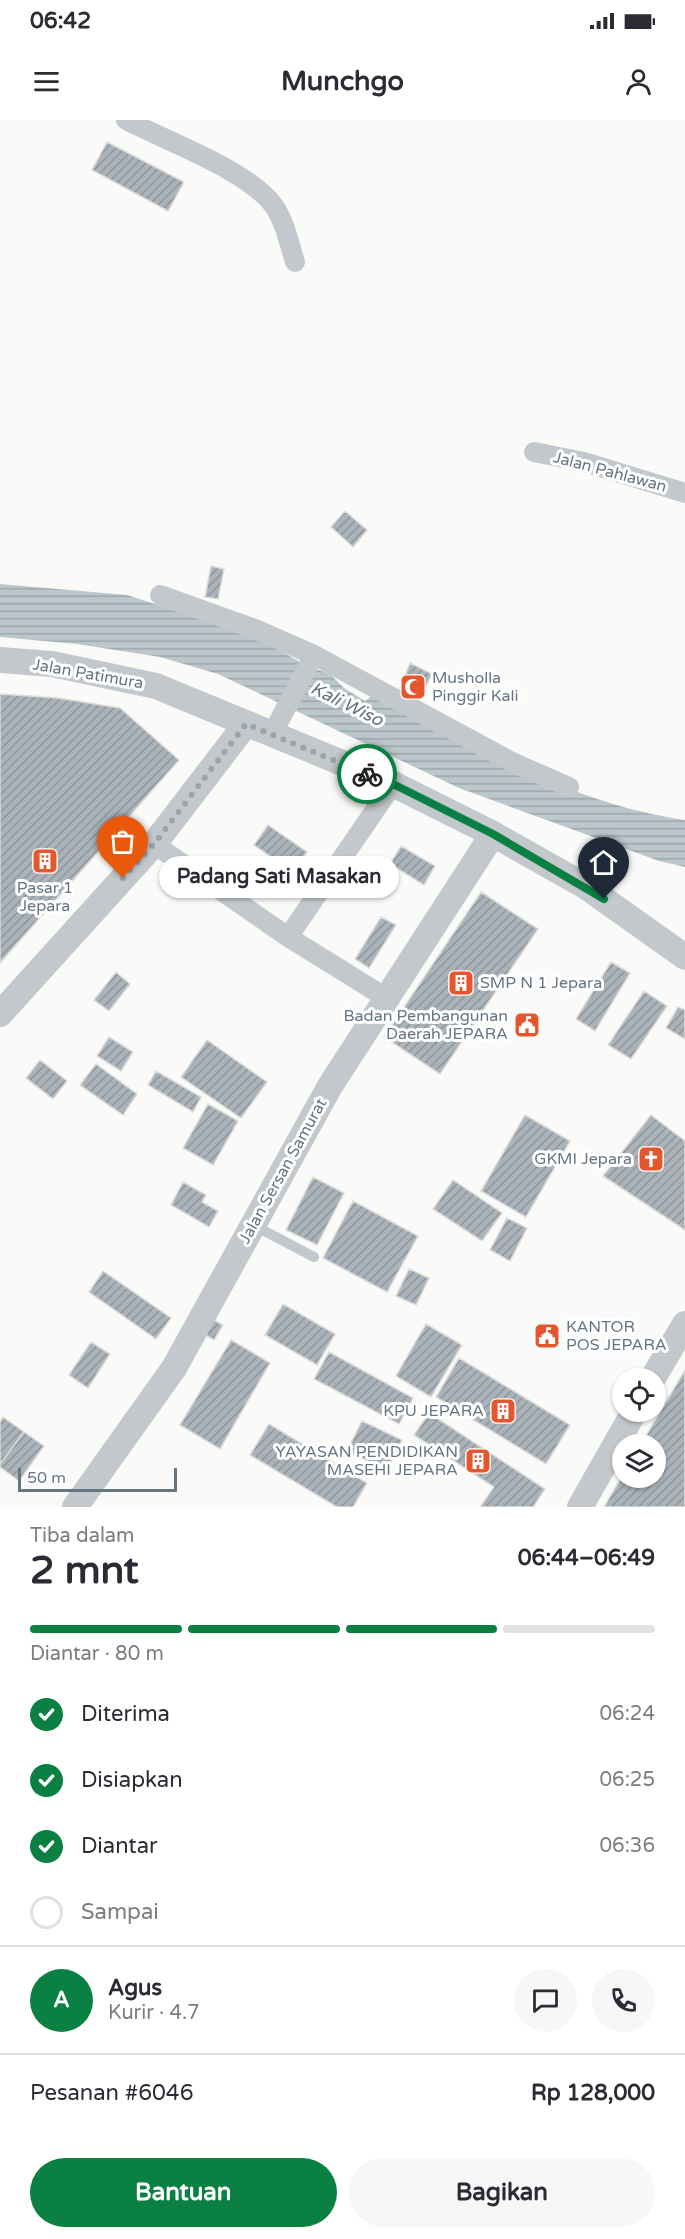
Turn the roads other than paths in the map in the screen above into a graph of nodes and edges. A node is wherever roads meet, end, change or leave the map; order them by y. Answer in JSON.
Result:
{"nodes":[{"id":1,"x":126,"y":120,"type":"edge"},
{"id":2,"x":160,"y":128,"type":"edge"},
{"id":3,"x":295,"y":262,"type":"dead end"},
{"id":4,"x":534,"y":452,"type":"dead end"},
{"id":5,"x":685,"y":493,"type":"edge"},
{"id":6,"x":160,"y":595,"type":"dead end"},
{"id":7,"x":313,"y":657,"type":"junction"},
{"id":8,"x":0,"y":660,"type":"edge"},
{"id":9,"x":246,"y":724,"type":"junction"},
{"id":10,"x":271,"y":736,"type":"junction"},
{"id":11,"x":393,"y":784,"type":"junction"},
{"id":12,"x":570,"y":787,"type":"dead end"},
{"id":13,"x":493,"y":834,"type":"junction"},
{"id":14,"x":154,"y":844,"type":"junction"},
{"id":15,"x":288,"y":937,"type":"junction"},
{"id":16,"x":682,"y":950,"type":"edge"},
{"id":17,"x":388,"y":999,"type":"junction"},
{"id":18,"x":0,"y":1014,"type":"edge"},
{"id":19,"x":253,"y":1225,"type":"junction"},
{"id":20,"x":314,"y":1257,"type":"dead end"},
{"id":21,"x":685,"y":1324,"type":"edge"},
{"id":22,"x":659,"y":1368,"type":"edge"},
{"id":23,"x":628,"y":1422,"type":"edge"},
{"id":24,"x":75,"y":1507,"type":"edge"},
{"id":25,"x":580,"y":1507,"type":"edge"}],
"edges":[{"from":1,"to":2,"type":"street"},
{"from":2,"to":3,"type":"street"},
{"from":4,"to":5,"type":"street","name":"Jalan Pahlawan"},
{"from":6,"to":7,"type":"street"},
{"from":7,"to":10,"type":"street"},
{"from":7,"to":12,"type":"street"},
{"from":8,"to":9,"type":"street","name":"Jalan Patimura"},
{"from":9,"to":10,"type":"street","name":"Jalan Patimura"},
{"from":9,"to":14,"type":"street"},
{"from":10,"to":11,"type":"street","name":"Jalan Patimura"},
{"from":11,"to":13,"type":"street","name":"Jalan Patimura"},
{"from":11,"to":15,"type":"street"},
{"from":13,"to":16,"type":"street","name":"Jalan Patimura"},
{"from":13,"to":17,"type":"street","name":"Jalan Sersan Samurat"},
{"from":14,"to":15,"type":"street"},
{"from":14,"to":18,"type":"street"},
{"from":15,"to":17,"type":"street"},
{"from":17,"to":19,"type":"street","name":"Jalan Sersan Samurat"},
{"from":19,"to":20,"type":"lane"},
{"from":19,"to":24,"type":"street","name":"Jalan Sersan Samurat"},
{"from":21,"to":22,"type":"street"},
{"from":23,"to":25,"type":"street"}]}
